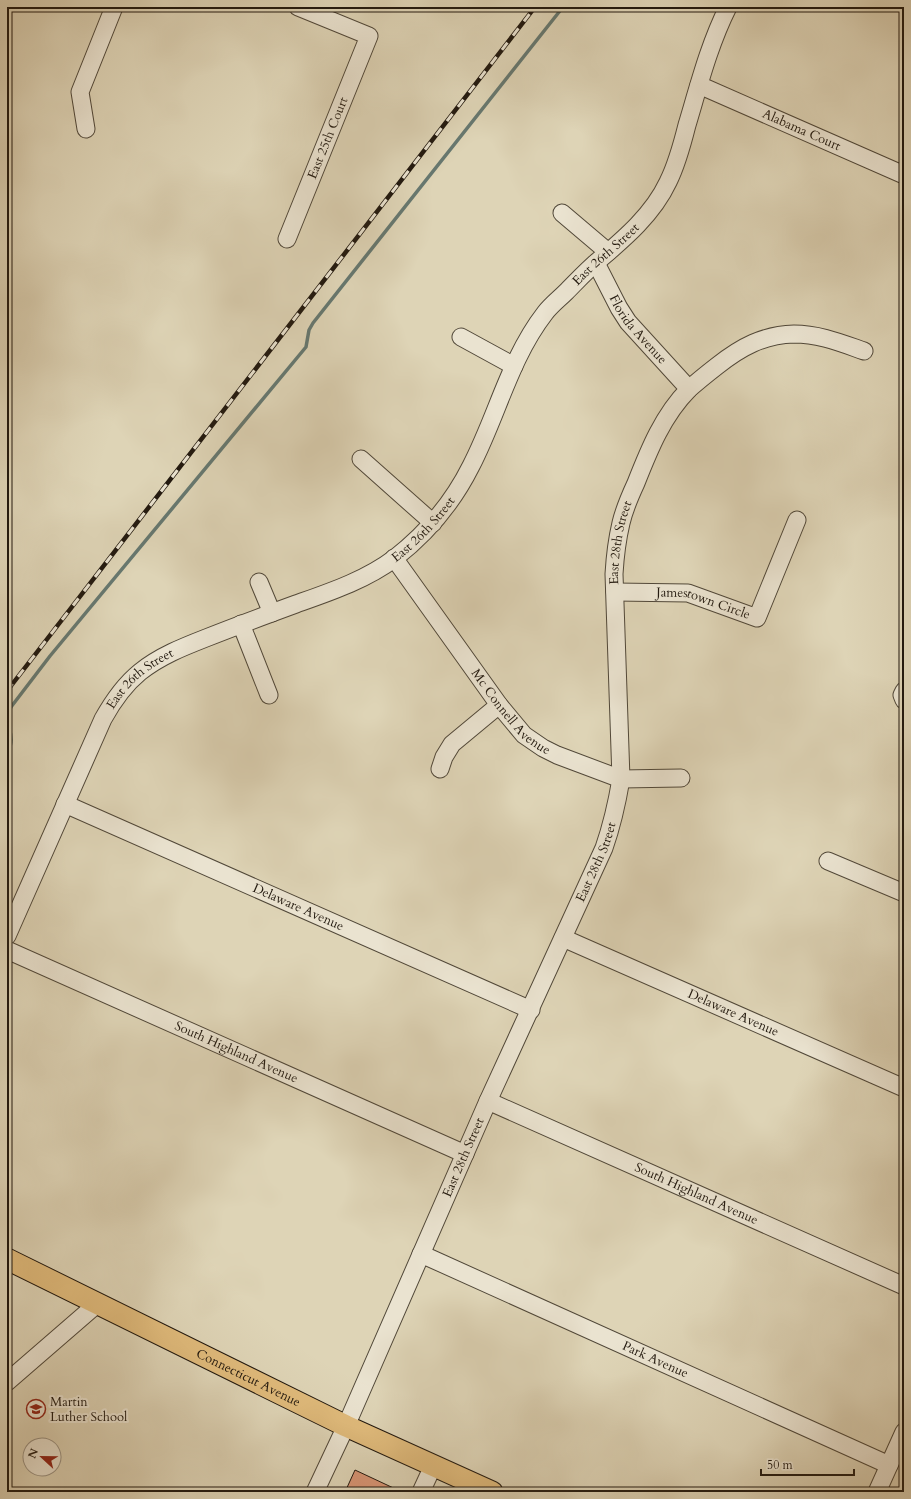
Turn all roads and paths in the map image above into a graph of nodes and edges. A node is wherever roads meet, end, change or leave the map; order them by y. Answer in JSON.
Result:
{"nodes":[{"id":1,"x":114,"y":7,"type":"edge"},
{"id":2,"x":298,"y":7,"type":"edge"},
{"id":3,"x":728,"y":7,"type":"edge"},
{"id":4,"x":699,"y":85,"type":"junction"},
{"id":5,"x":86,"y":129,"type":"dead end"},
{"id":6,"x":904,"y":175,"type":"edge"},
{"id":7,"x":562,"y":213,"type":"dead end"},
{"id":8,"x":287,"y":239,"type":"dead end"},
{"id":9,"x":602,"y":257,"type":"junction"},
{"id":10,"x":461,"y":337,"type":"dead end"},
{"id":11,"x":864,"y":351,"type":"dead end"},
{"id":12,"x":514,"y":366,"type":"junction"},
{"id":13,"x":689,"y":389,"type":"junction"},
{"id":14,"x":361,"y":459,"type":"dead end"},
{"id":15,"x":797,"y":520,"type":"dead end"},
{"id":16,"x":434,"y":523,"type":"junction"},
{"id":17,"x":394,"y":558,"type":"junction"},
{"id":18,"x":259,"y":582,"type":"dead end"},
{"id":19,"x":615,"y":592,"type":"junction"},
{"id":20,"x":272,"y":613,"type":"junction"},
{"id":21,"x":241,"y":624,"type":"junction"},
{"id":22,"x":904,"y":691,"type":"edge"},
{"id":23,"x":269,"y":695,"type":"dead end"},
{"id":24,"x":904,"y":700,"type":"edge"},
{"id":25,"x":499,"y":705,"type":"junction"},
{"id":26,"x":440,"y":769,"type":"dead end"},
{"id":27,"x":681,"y":778,"type":"dead end"},
{"id":28,"x":621,"y":779,"type":"junction"},
{"id":29,"x":65,"y":804,"type":"junction"},
{"id":30,"x":828,"y":861,"type":"dead end"},
{"id":31,"x":904,"y":893,"type":"edge"},
{"id":32,"x":7,"y":936,"type":"edge"},
{"id":33,"x":563,"y":938,"type":"junction"},
{"id":34,"x":7,"y":950,"type":"edge"},
{"id":35,"x":531,"y":1010,"type":"junction"},
{"id":36,"x":904,"y":1088,"type":"edge"},
{"id":37,"x":488,"y":1101,"type":"junction"},
{"id":38,"x":465,"y":1154,"type":"junction"},
{"id":39,"x":421,"y":1254,"type":"junction"},
{"id":40,"x":7,"y":1259,"type":"edge"},
{"id":41,"x":904,"y":1286,"type":"edge"},
{"id":42,"x":97,"y":1304,"type":"junction"},
{"id":43,"x":7,"y":1382,"type":"edge"},
{"id":44,"x":346,"y":1426,"type":"junction"},
{"id":45,"x":904,"y":1432,"type":"edge"},
{"id":46,"x":889,"y":1465,"type":"junction"},
{"id":47,"x":433,"y":1466,"type":"junction"},
{"id":48,"x":315,"y":1492,"type":"edge"},
{"id":49,"x":421,"y":1492,"type":"edge"},
{"id":50,"x":492,"y":1492,"type":"edge"},
{"id":51,"x":878,"y":1492,"type":"edge"}],
"edges":[{"from":1,"to":5,"type":"street"},
{"from":2,"to":8,"type":"street","name":"East 25th Court"},
{"from":3,"to":4,"type":"street","name":"East 26th Street"},
{"from":4,"to":6,"type":"street","name":"Alabama Court"},
{"from":4,"to":9,"type":"street","name":"East 26th Street"},
{"from":7,"to":9,"type":"street"},
{"from":9,"to":12,"type":"street","name":"East 26th Street"},
{"from":9,"to":13,"type":"street","name":"Florida Avenue"},
{"from":10,"to":12,"type":"street"},
{"from":11,"to":13,"type":"street","name":"East 28th Street"},
{"from":12,"to":16,"type":"street","name":"East 26th Street"},
{"from":13,"to":19,"type":"street","name":"East 28th Street"},
{"from":14,"to":16,"type":"street"},
{"from":15,"to":19,"type":"street","name":"Jamestown Circle"},
{"from":16,"to":17,"type":"street","name":"East 26th Street"},
{"from":17,"to":20,"type":"street","name":"East 26th Street"},
{"from":17,"to":25,"type":"street","name":"Mc Connell Avenue"},
{"from":18,"to":20,"type":"street"},
{"from":19,"to":28,"type":"street","name":"East 28th Street"},
{"from":20,"to":21,"type":"street","name":"East 26th Street"},
{"from":21,"to":23,"type":"street"},
{"from":21,"to":29,"type":"street","name":"East 26th Street"},
{"from":22,"to":24,"type":"street"},
{"from":25,"to":26,"type":"street"},
{"from":25,"to":28,"type":"street","name":"Mc Connell Avenue"},
{"from":27,"to":28,"type":"street","name":"Mc Connell Avenue"},
{"from":28,"to":33,"type":"street","name":"East 28th Street"},
{"from":29,"to":32,"type":"street","name":"East 26th Street"},
{"from":29,"to":35,"type":"street","name":"Delaware Avenue"},
{"from":30,"to":31,"type":"street"},
{"from":33,"to":35,"type":"street","name":"East 28th Street"},
{"from":33,"to":36,"type":"street","name":"Delaware Avenue"},
{"from":34,"to":38,"type":"street","name":"South Highland Avenue"},
{"from":35,"to":37,"type":"street","name":"East 28th Street"},
{"from":37,"to":38,"type":"street","name":"East 28th Street"},
{"from":37,"to":41,"type":"street","name":"South Highland Avenue"},
{"from":38,"to":39,"type":"street","name":"East 28th Street"},
{"from":39,"to":44,"type":"street","name":"East 28th Street"},
{"from":39,"to":46,"type":"street","name":"Park Avenue"},
{"from":40,"to":42,"type":"main road","name":"Connecticut Avenue"},
{"from":42,"to":43,"type":"street"},
{"from":42,"to":44,"type":"main road","name":"Connecticut Avenue"},
{"from":44,"to":47,"type":"main road","name":"Connecticut Avenue"},
{"from":44,"to":48,"type":"street","name":"East 28th Street"},
{"from":45,"to":46,"type":"street"},
{"from":46,"to":51,"type":"street"},
{"from":47,"to":49,"type":"street"},
{"from":47,"to":50,"type":"main road","name":"Connecticut Avenue"}]}
